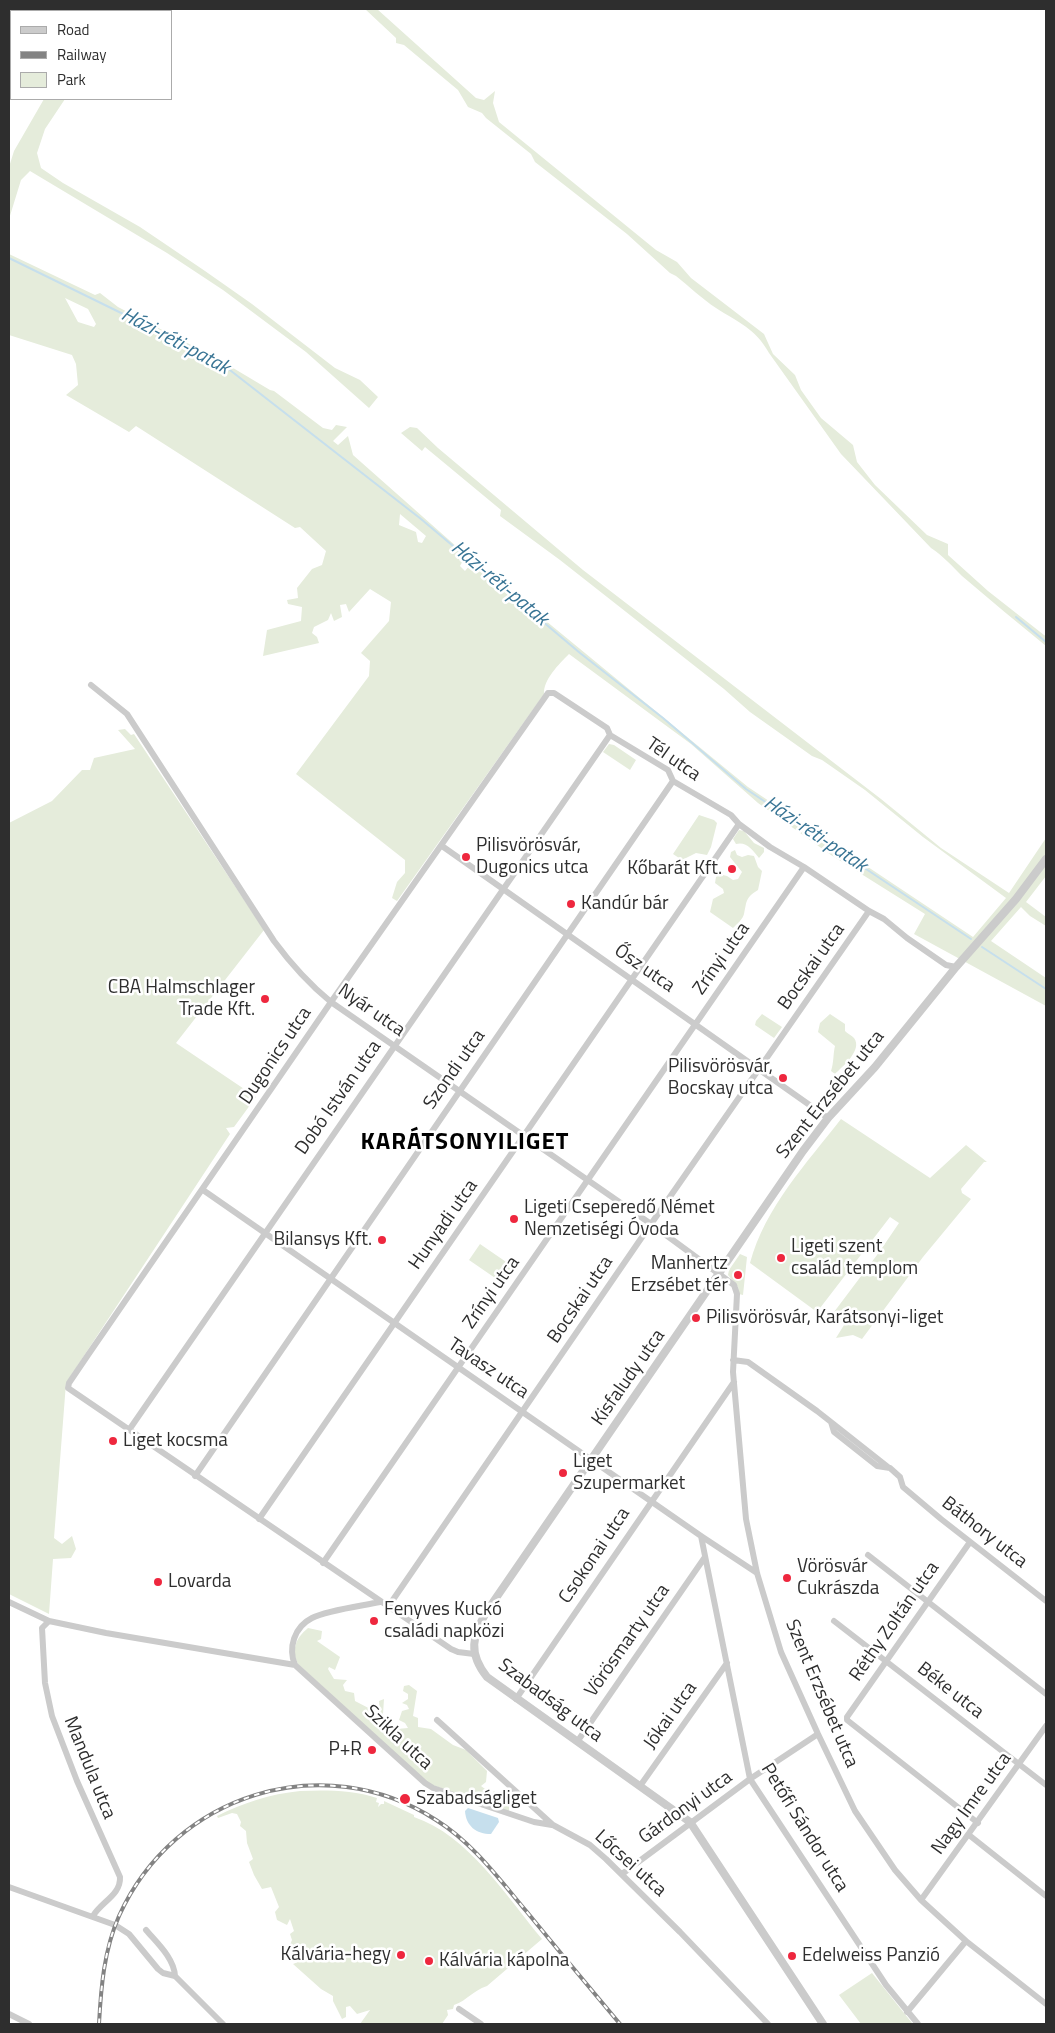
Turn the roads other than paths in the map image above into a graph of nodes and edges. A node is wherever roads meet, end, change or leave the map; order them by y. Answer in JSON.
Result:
{"nodes":[{"id":1,"x":91,"y":686,"type":"dead end"},
{"id":2,"x":548,"y":693,"type":"joint"},
{"id":3,"x":610,"y":735,"type":"junction"},
{"id":4,"x":673,"y":781,"type":"junction"},
{"id":5,"x":739,"y":824,"type":"junction"},
{"id":6,"x":442,"y":846,"type":"junction"},
{"id":7,"x":1046,"y":859,"type":"edge"},
{"id":8,"x":804,"y":867,"type":"junction"},
{"id":9,"x":503,"y":888,"type":"junction"},
{"id":10,"x":869,"y":912,"type":"junction"},
{"id":11,"x":568,"y":934,"type":"junction"},
{"id":12,"x":956,"y":967,"type":"junction"},
{"id":13,"x":632,"y":979,"type":"junction"},
{"id":14,"x":331,"y":1002,"type":"junction"},
{"id":15,"x":696,"y":1023,"type":"junction"},
{"id":16,"x":395,"y":1046,"type":"junction"},
{"id":17,"x":760,"y":1068,"type":"junction"},
{"id":18,"x":459,"y":1091,"type":"junction"},
{"id":19,"x":828,"y":1118,"type":"junction"},
{"id":20,"x":523,"y":1135,"type":"junction"},
{"id":21,"x":588,"y":1180,"type":"junction"},
{"id":22,"x":203,"y":1190,"type":"junction"},
{"id":23,"x":651,"y":1224,"type":"junction"},
{"id":24,"x":264,"y":1232,"type":"junction"},
{"id":25,"x":721,"y":1274,"type":"junction"},
{"id":26,"x":330,"y":1278,"type":"junction"},
{"id":27,"x":394,"y":1323,"type":"junction"},
{"id":28,"x":733,"y":1360,"type":"junction"},
{"id":29,"x":458,"y":1367,"type":"junction"},
{"id":30,"x":734,"y":1382,"type":"junction"},
{"id":31,"x":69,"y":1390,"type":"joint"},
{"id":32,"x":524,"y":1411,"type":"junction"},
{"id":33,"x":831,"y":1422,"type":"junction"},
{"id":34,"x":128,"y":1430,"type":"junction"},
{"id":35,"x":592,"y":1459,"type":"junction"},
{"id":36,"x":888,"y":1466,"type":"junction"},
{"id":37,"x":195,"y":1476,"type":"junction"},
{"id":38,"x":651,"y":1501,"type":"junction"},
{"id":39,"x":259,"y":1519,"type":"junction"},
{"id":40,"x":701,"y":1536,"type":"junction"},
{"id":41,"x":970,"y":1542,"type":"junction"},
{"id":42,"x":868,"y":1555,"type":"dead end"},
{"id":43,"x":705,"y":1557,"type":"junction"},
{"id":44,"x":323,"y":1563,"type":"junction"},
{"id":45,"x":757,"y":1573,"type":"junction"},
{"id":46,"x":928,"y":1601,"type":"junction"},
{"id":47,"x":9,"y":1602,"type":"edge"},
{"id":48,"x":380,"y":1602,"type":"junction"},
{"id":49,"x":1046,"y":1602,"type":"edge"},
{"id":50,"x":388,"y":1607,"type":"junction"},
{"id":51,"x":49,"y":1621,"type":"junction"},
{"id":52,"x":834,"y":1621,"type":"dead end"},
{"id":53,"x":474,"y":1654,"type":"junction"},
{"id":54,"x":887,"y":1660,"type":"junction"},
{"id":55,"x":727,"y":1664,"type":"junction"},
{"id":56,"x":295,"y":1665,"type":"junction"},
{"id":57,"x":1046,"y":1694,"type":"edge"},
{"id":58,"x":516,"y":1699,"type":"junction"},
{"id":59,"x":437,"y":1720,"type":"dead end"},
{"id":60,"x":1046,"y":1726,"type":"edge"},
{"id":61,"x":818,"y":1734,"type":"junction"},
{"id":62,"x":577,"y":1742,"type":"junction"},
{"id":63,"x":1019,"y":1764,"type":"junction"},
{"id":64,"x":750,"y":1779,"type":"junction"},
{"id":65,"x":640,"y":1786,"type":"junction"},
{"id":66,"x":1046,"y":1786,"type":"edge"},
{"id":67,"x":690,"y":1822,"type":"junction"},
{"id":68,"x":978,"y":1823,"type":"junction"},
{"id":69,"x":553,"y":1825,"type":"junction"},
{"id":70,"x":969,"y":1835,"type":"junction"},
{"id":71,"x":622,"y":1874,"type":"junction"},
{"id":72,"x":9,"y":1887,"type":"edge"},
{"id":73,"x":1046,"y":1896,"type":"edge"},
{"id":74,"x":921,"y":1900,"type":"junction"},
{"id":75,"x":93,"y":1916,"type":"junction"},
{"id":76,"x":146,"y":1930,"type":"dead end"},
{"id":77,"x":966,"y":1942,"type":"junction"},
{"id":78,"x":175,"y":1976,"type":"junction"},
{"id":79,"x":1046,"y":2004,"type":"edge"},
{"id":80,"x":459,"y":2009,"type":"dead end"},
{"id":81,"x":907,"y":2012,"type":"junction"},
{"id":82,"x":9,"y":2014,"type":"edge"},
{"id":83,"x":29,"y":2024,"type":"edge"},
{"id":84,"x":223,"y":2024,"type":"edge"},
{"id":85,"x":481,"y":2024,"type":"edge"},
{"id":86,"x":768,"y":2024,"type":"edge"},
{"id":87,"x":823,"y":2024,"type":"edge"},
{"id":88,"x":918,"y":2024,"type":"edge"}],
"edges":[{"from":1,"to":14,"type":"street","name":"Nyár utca"},
{"from":2,"to":3,"type":"street","name":"Tél utca"},
{"from":2,"to":6,"type":"street","name":"Dugonics utca"},
{"from":3,"to":4,"type":"street","name":"Tél utca"},
{"from":3,"to":9,"type":"street","name":"Dobó István utca"},
{"from":4,"to":5,"type":"street","name":"Tél utca"},
{"from":4,"to":11,"type":"street","name":"Szondi utca"},
{"from":5,"to":8,"type":"street","name":"Tél utca"},
{"from":5,"to":13,"type":"street","name":"Hunyadi utca"},
{"from":6,"to":9,"type":"street","name":"Ősz utca"},
{"from":6,"to":14,"type":"street","name":"Dugonics utca"},
{"from":7,"to":12,"type":"street","name":"Szent Erzsébet utca"},
{"from":8,"to":10,"type":"street","name":"Tél utca"},
{"from":8,"to":15,"type":"street","name":"Zrínyi utca"},
{"from":9,"to":11,"type":"street","name":"Ősz utca"},
{"from":9,"to":16,"type":"street","name":"Dobó István utca"},
{"from":10,"to":12,"type":"street","name":"Tél utca"},
{"from":10,"to":17,"type":"street","name":"Bocskai utca"},
{"from":11,"to":13,"type":"street","name":"Ősz utca"},
{"from":11,"to":18,"type":"street","name":"Szondi utca"},
{"from":12,"to":19,"type":"street","name":"Szent Erzsébet utca"},
{"from":13,"to":15,"type":"street","name":"Ősz utca"},
{"from":13,"to":20,"type":"street","name":"Hunyadi utca"},
{"from":14,"to":16,"type":"street","name":"Nyár utca"},
{"from":14,"to":22,"type":"street","name":"Dugonics utca"},
{"from":15,"to":17,"type":"street","name":"Ősz utca"},
{"from":15,"to":21,"type":"street","name":"Zrínyi utca"},
{"from":16,"to":18,"type":"street","name":"Nyár utca"},
{"from":16,"to":24,"type":"street","name":"Dobó István utca"},
{"from":17,"to":19,"type":"street","name":"Ősz utca"},
{"from":17,"to":23,"type":"street","name":"Bocskai utca"},
{"from":18,"to":20,"type":"street","name":"Nyár utca"},
{"from":18,"to":26,"type":"street","name":"Szondi utca"},
{"from":19,"to":25,"type":"street","name":"Szent Erzsébet utca"},
{"from":20,"to":21,"type":"street","name":"Nyár utca"},
{"from":20,"to":27,"type":"street","name":"Hunyadi utca"},
{"from":21,"to":23,"type":"street","name":"Nyár utca"},
{"from":21,"to":29,"type":"street","name":"Zrínyi utca"},
{"from":22,"to":24,"type":"street","name":"Tavasz utca"},
{"from":22,"to":31,"type":"street","name":"Dugonics utca"},
{"from":23,"to":25,"type":"street","name":"Nyár utca"},
{"from":23,"to":32,"type":"street","name":"Bocskai utca"},
{"from":24,"to":26,"type":"street","name":"Tavasz utca"},
{"from":24,"to":34,"type":"street","name":"Dobó István utca"},
{"from":25,"to":28,"type":"street","name":"Szent Erzsébet utca"},
{"from":25,"to":35,"type":"street","name":"Kisfaludy utca"},
{"from":26,"to":27,"type":"street","name":"Tavasz utca"},
{"from":26,"to":37,"type":"street","name":"Szondi utca"},
{"from":27,"to":29,"type":"street","name":"Tavasz utca"},
{"from":27,"to":39,"type":"street","name":"Hunyadi utca"},
{"from":28,"to":30,"type":"street","name":"Szent Erzsébet utca"},
{"from":28,"to":33,"type":"street"},
{"from":29,"to":32,"type":"street","name":"Tavasz utca"},
{"from":29,"to":44,"type":"street","name":"Zrínyi utca"},
{"from":30,"to":38,"type":"street","name":"Csokonai utca"},
{"from":30,"to":45,"type":"street","name":"Szent Erzsébet utca"},
{"from":31,"to":34,"type":"street","name":"Szabadság utca"},
{"from":32,"to":35,"type":"street","name":"Tavasz utca"},
{"from":32,"to":50,"type":"street","name":"Bocskai utca"},
{"from":33,"to":36,"type":"street"},
{"from":33,"to":36,"type":"street"},
{"from":34,"to":37,"type":"street","name":"Szabadság utca"},
{"from":35,"to":38,"type":"street","name":"Tavasz utca"},
{"from":35,"to":53,"type":"street","name":"Kisfaludy utca"},
{"from":36,"to":41,"type":"street","name":"Báthory utca"},
{"from":37,"to":39,"type":"street","name":"Szabadság utca"},
{"from":38,"to":40,"type":"street","name":"Tavasz utca"},
{"from":38,"to":58,"type":"street","name":"Csokonai utca"},
{"from":39,"to":44,"type":"street","name":"Szabadság utca"},
{"from":40,"to":43,"type":"street","name":"Petőfi Sándor utca"},
{"from":40,"to":45,"type":"street","name":"Tavasz utca"},
{"from":41,"to":46,"type":"street","name":"Réthy Zoltán utca"},
{"from":41,"to":49,"type":"street","name":"Báthory utca"},
{"from":42,"to":46,"type":"street"},
{"from":43,"to":55,"type":"street","name":"Petőfi Sándor utca"},
{"from":43,"to":62,"type":"street","name":"Vörösmarty utca"},
{"from":44,"to":48,"type":"street","name":"Szabadság utca"},
{"from":45,"to":61,"type":"street","name":"Szent Erzsébet utca"},
{"from":46,"to":54,"type":"street","name":"Réthy Zoltán utca"},
{"from":46,"to":57,"type":"street"},
{"from":47,"to":51,"type":"street"},
{"from":48,"to":50,"type":"street","name":"Szabadság utca"},
{"from":48,"to":56,"type":"street"},
{"from":50,"to":53,"type":"street","name":"Szabadság utca"},
{"from":51,"to":56,"type":"street"},
{"from":51,"to":75,"type":"street","name":"Mandula utca"},
{"from":52,"to":54,"type":"street","name":"Béke utca"},
{"from":53,"to":58,"type":"street","name":"Szabadság utca"},
{"from":54,"to":63,"type":"street","name":"Béke utca"},
{"from":54,"to":68,"type":"street","name":"Réthy Zoltán utca"},
{"from":55,"to":64,"type":"street","name":"Petőfi Sándor utca"},
{"from":55,"to":65,"type":"street","name":"Jókai utca"},
{"from":56,"to":69,"type":"street","name":"Szikla utca"},
{"from":58,"to":62,"type":"street","name":"Szabadság utca"},
{"from":59,"to":69,"type":"street","name":"Lőcsei utca"},
{"from":60,"to":63,"type":"street","name":"Nagy Imre utca"},
{"from":61,"to":64,"type":"street","name":"Gárdonyi utca"},
{"from":61,"to":74,"type":"street","name":"Szent Erzsébet utca"},
{"from":62,"to":65,"type":"street","name":"Szabadság utca"},
{"from":63,"to":66,"type":"street","name":"Béke utca"},
{"from":63,"to":68,"type":"street","name":"Nagy Imre utca"},
{"from":64,"to":67,"type":"street","name":"Gárdonyi utca"},
{"from":64,"to":81,"type":"street","name":"Petőfi Sándor utca"},
{"from":65,"to":67,"type":"street","name":"Szabadság utca"},
{"from":67,"to":71,"type":"street","name":"Gárdonyi utca"},
{"from":67,"to":87,"type":"street","name":"Szabadság utca"},
{"from":68,"to":70,"type":"street","name":"Nagy Imre utca"},
{"from":69,"to":71,"type":"street","name":"Lőcsei utca"},
{"from":70,"to":73,"type":"street"},
{"from":70,"to":74,"type":"street","name":"Nagy Imre utca"},
{"from":71,"to":86,"type":"street","name":"Lőcsei utca"},
{"from":72,"to":75,"type":"street"},
{"from":74,"to":77,"type":"street","name":"Szent Erzsébet utca"},
{"from":75,"to":78,"type":"street"},
{"from":76,"to":78,"type":"street"},
{"from":77,"to":79,"type":"street","name":"Szent Erzsébet utca"},
{"from":77,"to":81,"type":"street"},
{"from":78,"to":84,"type":"street"},
{"from":80,"to":85,"type":"street"},
{"from":81,"to":88,"type":"street","name":"Petőfi Sándor utca"},
{"from":82,"to":83,"type":"street"}]}
